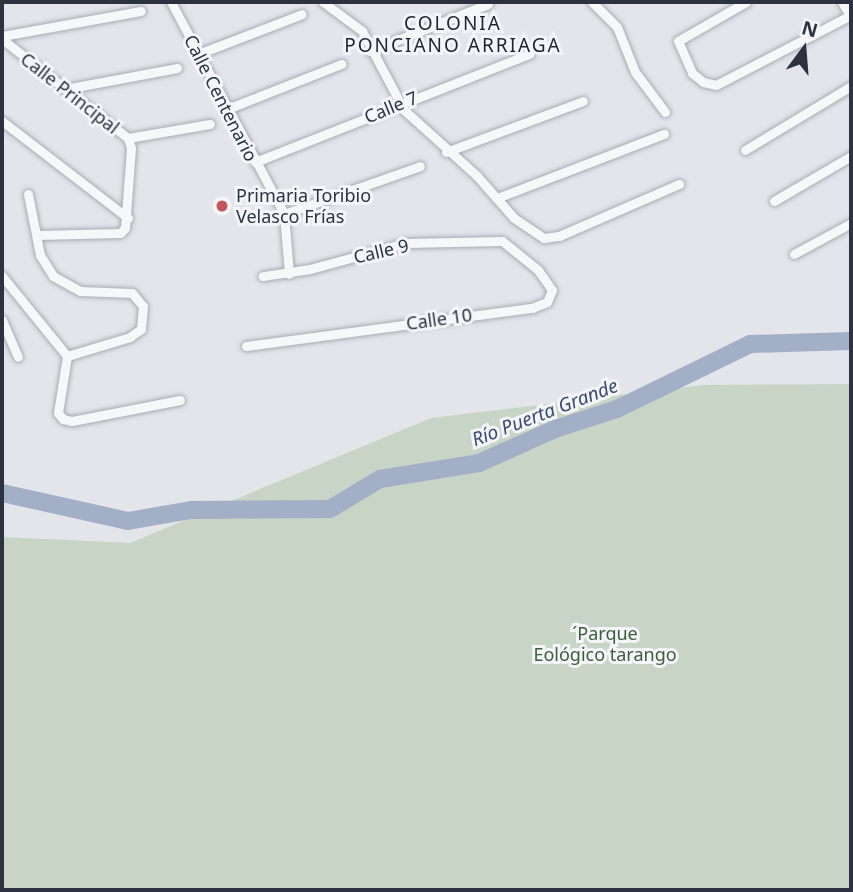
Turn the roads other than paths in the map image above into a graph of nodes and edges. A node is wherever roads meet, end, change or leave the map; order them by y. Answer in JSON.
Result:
{"nodes":[{"id":1,"x":171,"y":2,"type":"edge"},
{"id":2,"x":326,"y":2,"type":"edge"},
{"id":3,"x":592,"y":2,"type":"edge"},
{"id":4,"x":746,"y":2,"type":"edge"},
{"id":5,"x":842,"y":2,"type":"edge"},
{"id":6,"x":488,"y":4,"type":"dead end"},
{"id":7,"x":141,"y":11,"type":"dead end"},
{"id":8,"x":302,"y":14,"type":"dead end"},
{"id":9,"x":851,"y":16,"type":"edge"},
{"id":10,"x":2,"y":38,"type":"edge"},
{"id":11,"x":370,"y":51,"type":"junction"},
{"id":12,"x":198,"y":54,"type":"junction"},
{"id":13,"x":528,"y":54,"type":"dead end"},
{"id":14,"x":341,"y":64,"type":"dead end"},
{"id":15,"x":177,"y":68,"type":"dead end"},
{"id":16,"x":851,"y":86,"type":"edge"},
{"id":17,"x":65,"y":89,"type":"junction"},
{"id":18,"x":583,"y":101,"type":"dead end"},
{"id":19,"x":398,"y":104,"type":"junction"},
{"id":20,"x":227,"y":109,"type":"junction"},
{"id":21,"x":665,"y":113,"type":"dead end"},
{"id":22,"x":2,"y":121,"type":"edge"},
{"id":23,"x":210,"y":124,"type":"dead end"},
{"id":24,"x":664,"y":134,"type":"dead end"},
{"id":25,"x":128,"y":138,"type":"junction"},
{"id":26,"x":745,"y":149,"type":"dead end"},
{"id":27,"x":446,"y":152,"type":"junction"},
{"id":28,"x":851,"y":156,"type":"edge"},
{"id":29,"x":255,"y":162,"type":"junction"},
{"id":30,"x":420,"y":166,"type":"dead end"},
{"id":31,"x":679,"y":184,"type":"dead end"},
{"id":32,"x":28,"y":194,"type":"dead end"},
{"id":33,"x":497,"y":198,"type":"junction"},
{"id":34,"x":774,"y":201,"type":"dead end"},
{"id":35,"x":284,"y":214,"type":"junction"},
{"id":36,"x":128,"y":218,"type":"junction"},
{"id":37,"x":851,"y":223,"type":"edge"},
{"id":38,"x":37,"y":235,"type":"junction"},
{"id":39,"x":502,"y":241,"type":"joint"},
{"id":40,"x":794,"y":254,"type":"dead end"},
{"id":41,"x":289,"y":274,"type":"junction"},
{"id":42,"x":2,"y":276,"type":"edge"},
{"id":43,"x":262,"y":276,"type":"dead end"},
{"id":44,"x":2,"y":320,"type":"edge"},
{"id":45,"x":246,"y":346,"type":"dead end"},
{"id":46,"x":67,"y":356,"type":"junction"},
{"id":47,"x":18,"y":357,"type":"dead end"},
{"id":48,"x":180,"y":400,"type":"dead end"}],
"edges":[{"from":1,"to":12,"type":"street","name":"Calle Centenario"},
{"from":2,"to":11,"type":"street"},
{"from":3,"to":21,"type":"street"},
{"from":4,"to":9,"type":"street"},
{"from":5,"to":9,"type":"street"},
{"from":6,"to":11,"type":"street"},
{"from":7,"to":10,"type":"street"},
{"from":8,"to":12,"type":"street"},
{"from":10,"to":17,"type":"street","name":"Calle Principal"},
{"from":11,"to":19,"type":"street"},
{"from":12,"to":20,"type":"street","name":"Calle Centenario"},
{"from":13,"to":19,"type":"street","name":"Calle 7"},
{"from":14,"to":20,"type":"street"},
{"from":15,"to":17,"type":"street"},
{"from":16,"to":26,"type":"street"},
{"from":17,"to":25,"type":"street","name":"Calle Principal"},
{"from":18,"to":27,"type":"street"},
{"from":19,"to":27,"type":"street"},
{"from":19,"to":29,"type":"street","name":"Calle 7"},
{"from":20,"to":29,"type":"street","name":"Calle Centenario"},
{"from":22,"to":36,"type":"street"},
{"from":23,"to":25,"type":"street"},
{"from":24,"to":33,"type":"street"},
{"from":25,"to":36,"type":"street","name":"Calle Principal"},
{"from":27,"to":33,"type":"street"},
{"from":28,"to":34,"type":"street"},
{"from":29,"to":35,"type":"street","name":"Calle Centenario"},
{"from":30,"to":35,"type":"street"},
{"from":31,"to":33,"type":"street"},
{"from":32,"to":38,"type":"street"},
{"from":35,"to":41,"type":"street","name":"Calle Centenario"},
{"from":36,"to":38,"type":"street"},
{"from":37,"to":40,"type":"street"},
{"from":38,"to":46,"type":"street"},
{"from":39,"to":41,"type":"street","name":"Calle 9"},
{"from":39,"to":45,"type":"street","name":"Calle 10"},
{"from":41,"to":43,"type":"street","name":"Calle 9"},
{"from":42,"to":46,"type":"street"},
{"from":44,"to":47,"type":"street"},
{"from":46,"to":48,"type":"street"}]}
